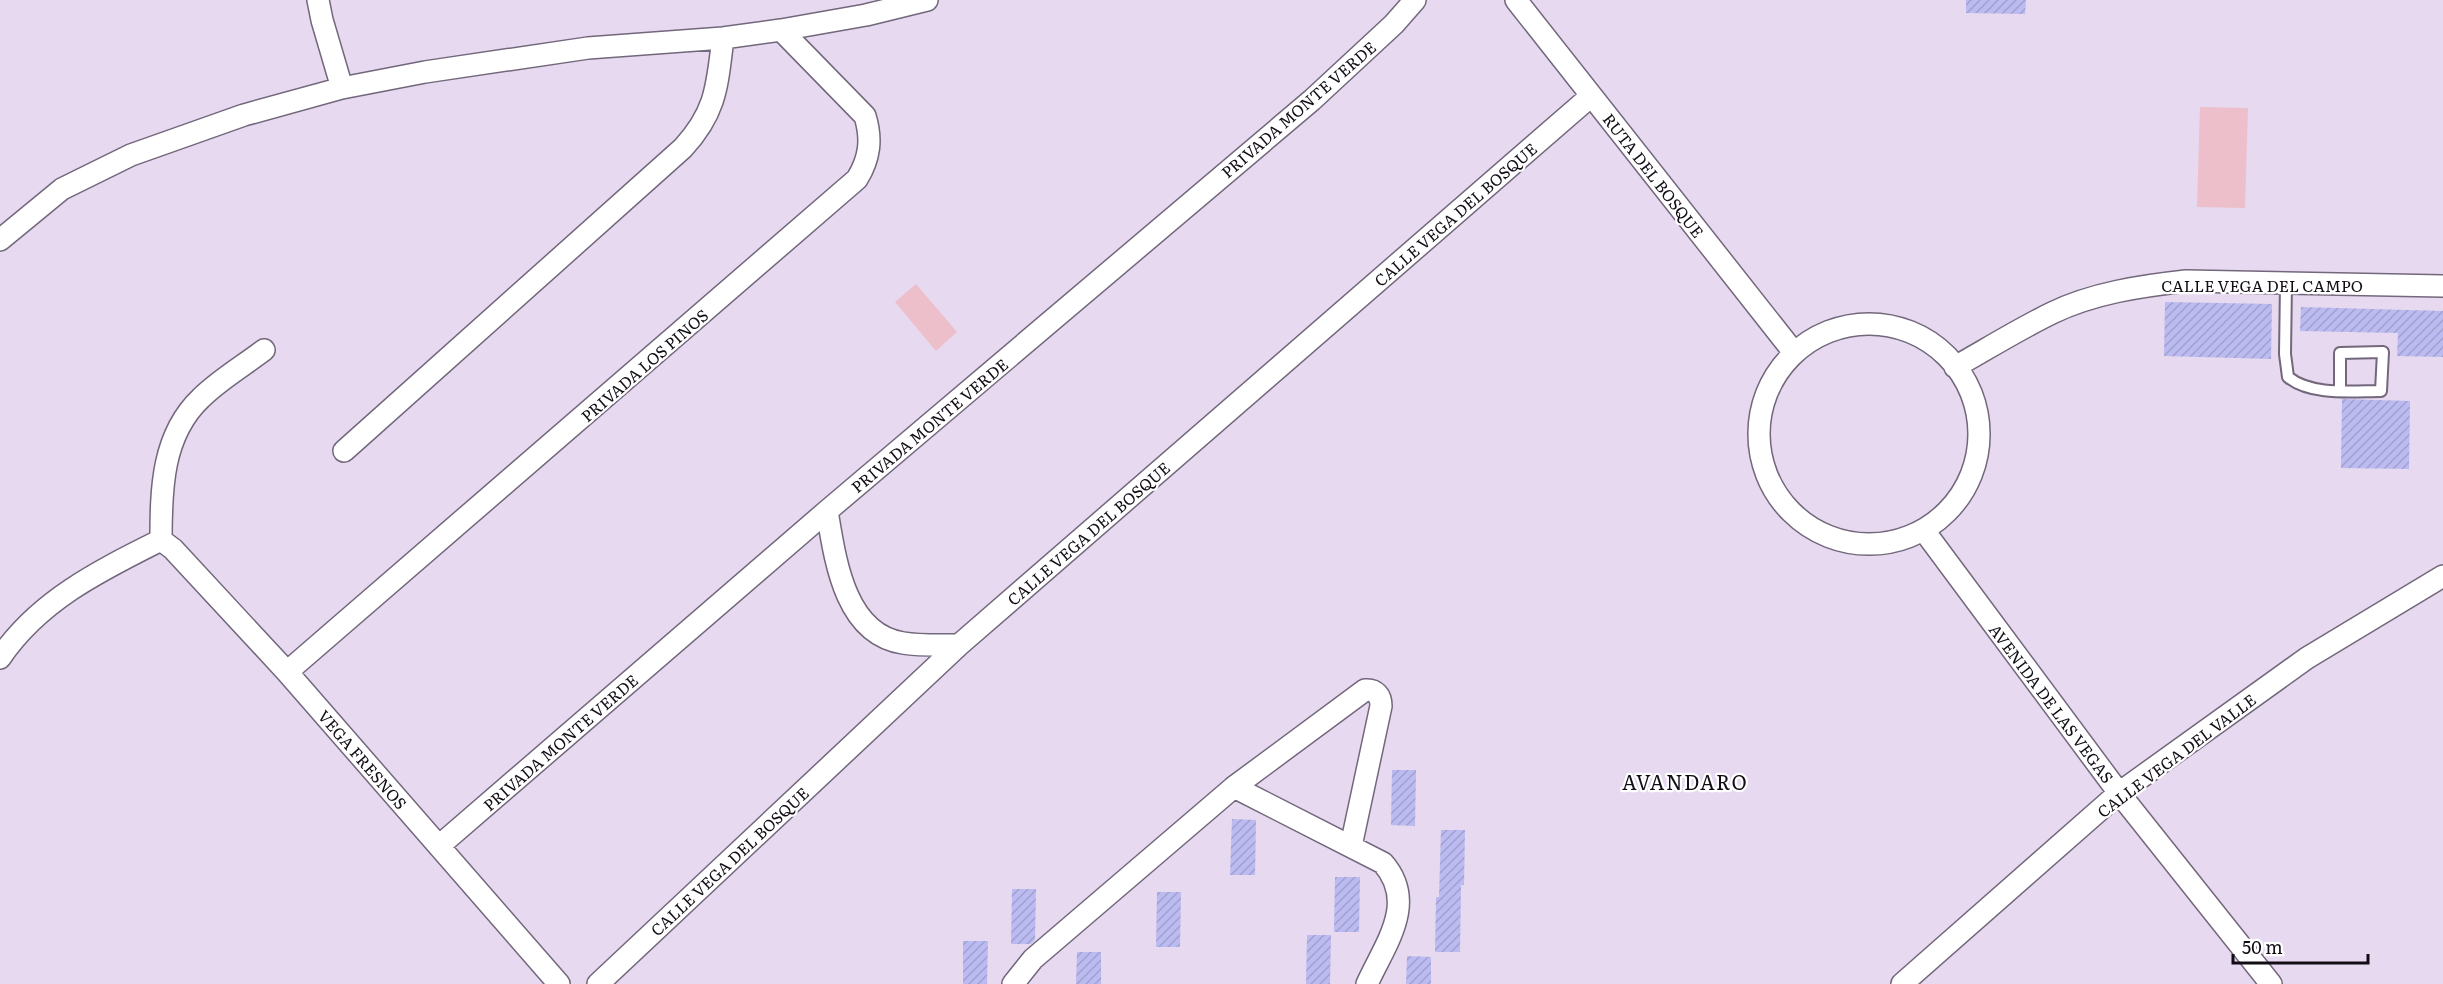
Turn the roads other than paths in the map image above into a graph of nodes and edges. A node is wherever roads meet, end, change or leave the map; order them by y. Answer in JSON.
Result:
{"nodes":[{"id":1,"x":318,"y":0,"type":"edge"},
{"id":2,"x":927,"y":0,"type":"edge"},
{"id":3,"x":1415,"y":0,"type":"edge"},
{"id":4,"x":1516,"y":0,"type":"edge"},
{"id":5,"x":781,"y":30,"type":"junction"},
{"id":6,"x":723,"y":38,"type":"junction"},
{"id":7,"x":342,"y":88,"type":"junction"},
{"id":8,"x":1591,"y":96,"type":"junction"},
{"id":9,"x":0,"y":240,"type":"edge"},
{"id":10,"x":2286,"y":283,"type":"junction"},
{"id":11,"x":2443,"y":286,"type":"edge"},
{"id":12,"x":264,"y":350,"type":"dead end"},
{"id":13,"x":1792,"y":350,"type":"junction"},
{"id":14,"x":1955,"y":367,"type":"junction"},
{"id":15,"x":2340,"y":391,"type":"junction"},
{"id":16,"x":344,"y":451,"type":"dead end"},
{"id":17,"x":827,"y":511,"type":"junction"},
{"id":18,"x":1925,"y":532,"type":"junction"},
{"id":19,"x":161,"y":540,"type":"junction"},
{"id":20,"x":2443,"y":576,"type":"edge"},
{"id":21,"x":959,"y":645,"type":"junction"},
{"id":22,"x":0,"y":658,"type":"edge"},
{"id":23,"x":287,"y":672,"type":"junction"},
{"id":24,"x":1234,"y":787,"type":"junction"},
{"id":25,"x":2119,"y":793,"type":"junction"},
{"id":26,"x":439,"y":846,"type":"junction"},
{"id":27,"x":1351,"y":846,"type":"junction"},
{"id":28,"x":2266,"y":982,"type":"edge"},
{"id":29,"x":559,"y":984,"type":"edge"},
{"id":30,"x":598,"y":984,"type":"edge"},
{"id":31,"x":1013,"y":984,"type":"edge"},
{"id":32,"x":1367,"y":984,"type":"edge"},
{"id":33,"x":1902,"y":984,"type":"edge"}],
"edges":[{"from":1,"to":7,"type":"street"},
{"from":2,"to":5,"type":"street"},
{"from":3,"to":17,"type":"street","name":"PRIVADA MONTE VERDE"},
{"from":4,"to":8,"type":"street","name":"RUTA DEL BOSQUE"},
{"from":5,"to":6,"type":"street"},
{"from":5,"to":23,"type":"street","name":"PRIVADA LOS PINOS"},
{"from":6,"to":7,"type":"street"},
{"from":6,"to":16,"type":"street"},
{"from":7,"to":9,"type":"street"},
{"from":8,"to":13,"type":"street","name":"RUTA DEL BOSQUE"},
{"from":8,"to":21,"type":"street","name":"CALLE VEGA DEL BOSQUE"},
{"from":10,"to":11,"type":"street","name":"CALLE VEGA DEL CAMPO"},
{"from":10,"to":14,"type":"street","name":"CALLE VEGA DEL CAMPO"},
{"from":10,"to":15,"type":"lane"},
{"from":12,"to":19,"type":"street"},
{"from":13,"to":14,"type":"street"},
{"from":13,"to":18,"type":"street"},
{"from":14,"to":18,"type":"street"},
{"from":15,"to":15,"type":"lane"},
{"from":17,"to":21,"type":"street"},
{"from":17,"to":26,"type":"street","name":"PRIVADA MONTE VERDE"},
{"from":18,"to":25,"type":"street","name":"AVENIDA DE LAS VEGAS"},
{"from":19,"to":22,"type":"street"},
{"from":19,"to":23,"type":"street","name":"VEGA FRESNOS"},
{"from":20,"to":25,"type":"street","name":"CALLE VEGA DEL VALLE"},
{"from":21,"to":30,"type":"street","name":"CALLE VEGA DEL BOSQUE"},
{"from":23,"to":26,"type":"street","name":"VEGA FRESNOS"},
{"from":24,"to":27,"type":"street"},
{"from":24,"to":27,"type":"street"},
{"from":24,"to":31,"type":"street"},
{"from":25,"to":28,"type":"street","name":"AVENIDA DE LAS VEGAS"},
{"from":25,"to":33,"type":"street","name":"CALLE VEGA DEL VALLE"},
{"from":26,"to":29,"type":"street","name":"VEGA FRESNOS"},
{"from":27,"to":32,"type":"street"}]}
